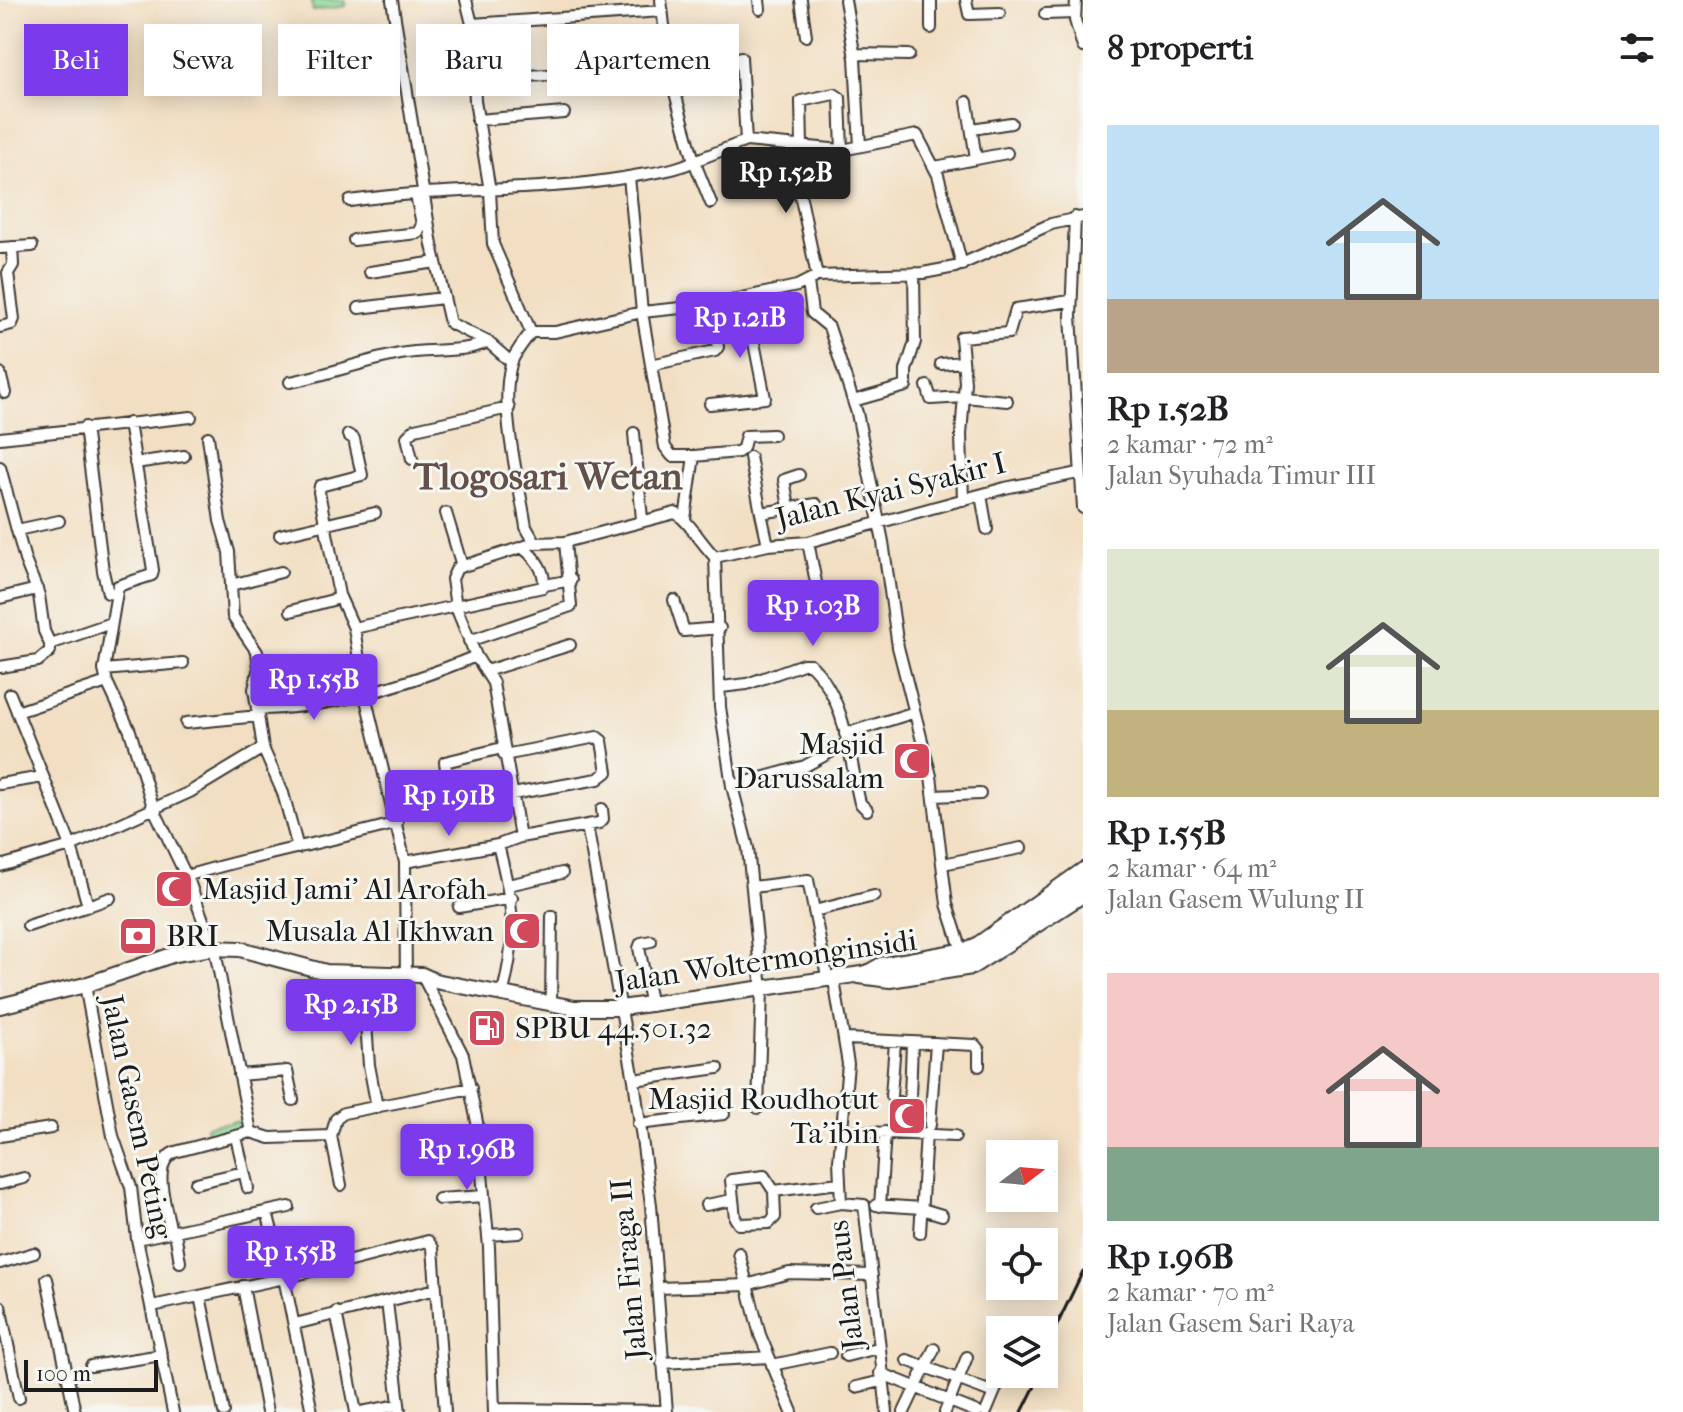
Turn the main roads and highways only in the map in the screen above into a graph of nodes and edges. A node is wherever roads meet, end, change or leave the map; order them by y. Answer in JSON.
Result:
{"nodes":[{"id":1,"x":1083,"y":881,"type":"edge"},
{"id":2,"x":214,"y":952,"type":"junction"},
{"id":3,"x":406,"y":978,"type":"junction"},
{"id":4,"x":85,"y":988,"type":"junction"},
{"id":5,"x":0,"y":1006,"type":"edge"},
{"id":6,"x":0,"y":1014,"type":"edge"}],
"edges":[{"from":1,"to":3,"type":"main road","name":"Jalan Woltermonginsidi"},
{"from":2,"to":3,"type":"main road","name":"Jalan Woltermonginsidi"},
{"from":2,"to":3,"type":"main road","name":"Jalan Woltermonginsidi"},
{"from":2,"to":4,"type":"main road","name":"Jalan Woltermonginsidi"},
{"from":4,"to":5,"type":"main road","name":"Jalan Woltermonginsidi"},
{"from":4,"to":6,"type":"main road","name":"Jalan Woltermonginsidi"}]}
